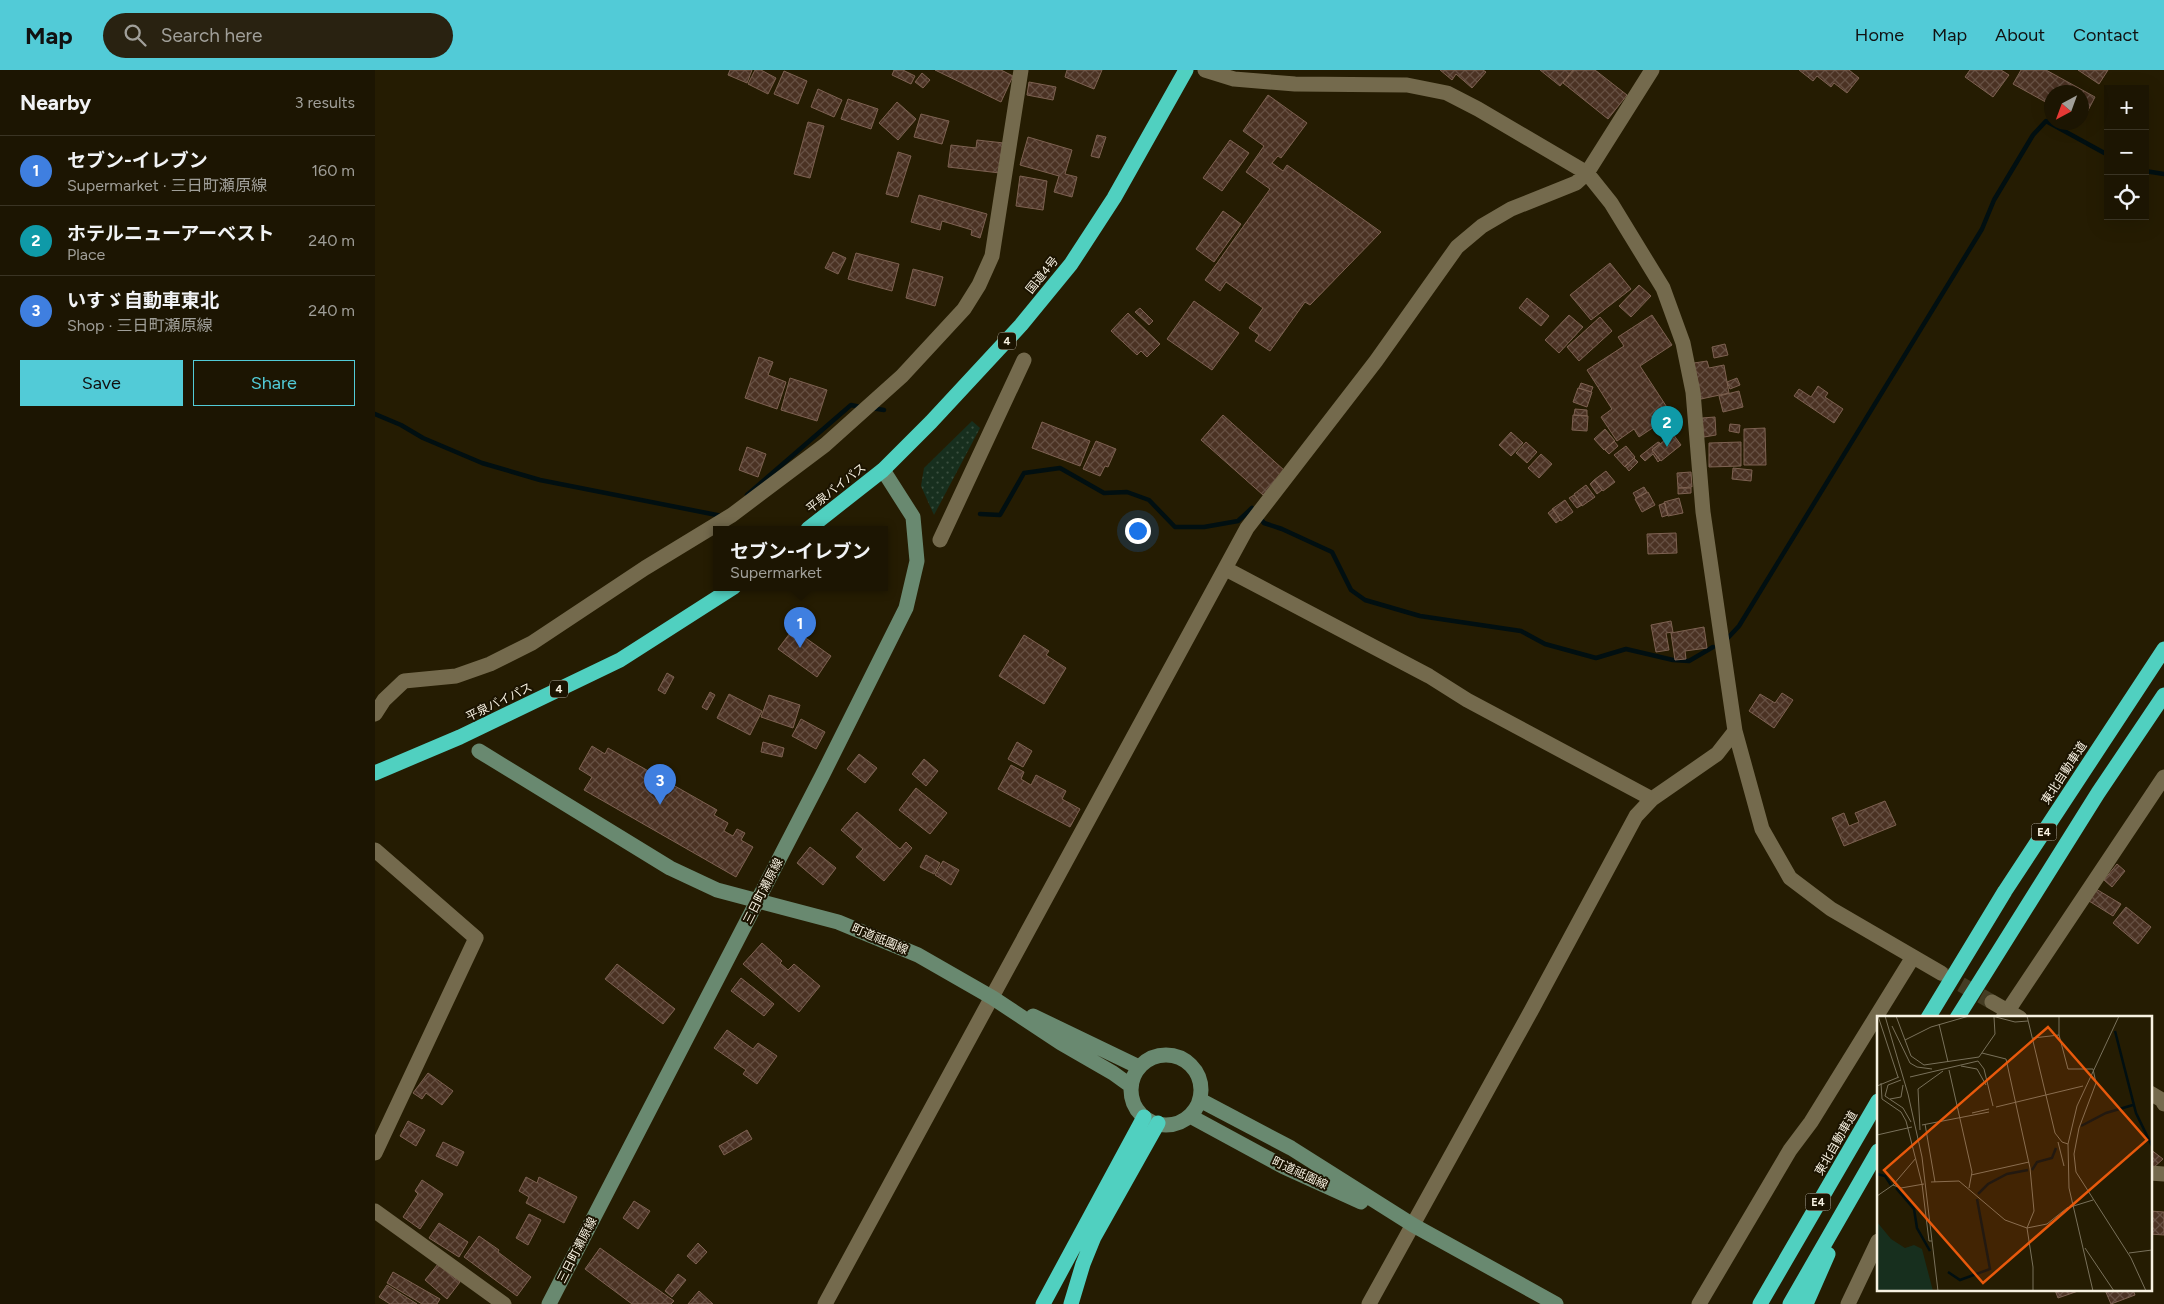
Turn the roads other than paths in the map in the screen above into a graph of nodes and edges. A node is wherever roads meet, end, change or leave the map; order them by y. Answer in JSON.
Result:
{"nodes":[{"id":1,"x":1021,"y":70,"type":"edge"},
{"id":2,"x":1186,"y":70,"type":"edge"},
{"id":3,"x":1205,"y":70,"type":"edge"},
{"id":4,"x":1652,"y":70,"type":"edge"},
{"id":5,"x":1587,"y":174,"type":"junction"},
{"id":6,"x":1024,"y":360,"type":"dead end"},
{"id":7,"x":883,"y":470,"type":"junction"},
{"id":8,"x":714,"y":526,"type":"edge"},
{"id":9,"x":812,"y":526,"type":"edge"},
{"id":10,"x":713,"y":527,"type":"edge"},
{"id":11,"x":940,"y":540,"type":"dead end"},
{"id":12,"x":1226,"y":569,"type":"junction"},
{"id":13,"x":728,"y":591,"type":"edge"},
{"id":14,"x":2164,"y":649,"type":"edge"},
{"id":15,"x":2164,"y":695,"type":"edge"},
{"id":16,"x":375,"y":714,"type":"edge"},
{"id":17,"x":1735,"y":731,"type":"junction"},
{"id":18,"x":479,"y":751,"type":"dead end"},
{"id":19,"x":375,"y":774,"type":"edge"},
{"id":20,"x":2164,"y":777,"type":"edge"},
{"id":21,"x":1652,"y":799,"type":"junction"},
{"id":22,"x":375,"y":850,"type":"edge"},
{"id":23,"x":758,"y":900,"type":"junction"},
{"id":24,"x":1913,"y":957,"type":"junction"},
{"id":25,"x":1941,"y":973,"type":"tunnel mouth"},
{"id":26,"x":993,"y":998,"type":"junction"},
{"id":27,"x":1992,"y":1002,"type":"tunnel mouth"},
{"id":28,"x":2010,"y":1015,"type":"edge"},
{"id":29,"x":1928,"y":1016,"type":"edge"},
{"id":30,"x":1958,"y":1016,"type":"edge"},
{"id":31,"x":1139,"y":1067,"type":"junction"},
{"id":32,"x":1131,"y":1086,"type":"junction"},
{"id":33,"x":2151,"y":1094,"type":"edge"},
{"id":34,"x":1200,"y":1100,"type":"junction"},
{"id":35,"x":1877,"y":1103,"type":"edge"},
{"id":36,"x":2164,"y":1104,"type":"edge"},
{"id":37,"x":1190,"y":1116,"type":"junction"},
{"id":38,"x":1151,"y":1120,"type":"junction"},
{"id":39,"x":375,"y":1153,"type":"edge"},
{"id":40,"x":1877,"y":1153,"type":"edge"},
{"id":41,"x":2151,"y":1173,"type":"edge"},
{"id":42,"x":2164,"y":1174,"type":"edge"},
{"id":43,"x":1861,"y":1179,"type":"junction"},
{"id":44,"x":375,"y":1211,"type":"edge"},
{"id":45,"x":1413,"y":1225,"type":"junction"},
{"id":46,"x":1877,"y":1242,"type":"edge"},
{"id":47,"x":504,"y":1304,"type":"edge"},
{"id":48,"x":549,"y":1304,"type":"edge"},
{"id":49,"x":825,"y":1304,"type":"edge"},
{"id":50,"x":1043,"y":1304,"type":"edge"},
{"id":51,"x":1071,"y":1304,"type":"edge"},
{"id":52,"x":1369,"y":1304,"type":"edge"},
{"id":53,"x":1556,"y":1304,"type":"edge"},
{"id":54,"x":1699,"y":1304,"type":"edge"},
{"id":55,"x":1760,"y":1304,"type":"edge"},
{"id":56,"x":1790,"y":1304,"type":"edge"},
{"id":57,"x":1806,"y":1304,"type":"edge"},
{"id":58,"x":1848,"y":1304,"type":"edge"}],
"edges":[{"from":1,"to":8,"type":"street"},
{"from":2,"to":7,"type":"highway","name":"国道4号","number":"4"},
{"from":3,"to":5,"type":"street"},
{"from":4,"to":5,"type":"street"},
{"from":5,"to":12,"type":"street"},
{"from":5,"to":17,"type":"street"},
{"from":6,"to":11,"type":"street"},
{"from":7,"to":9,"type":"highway","name":"平泉バイパス","number":"4"},
{"from":7,"to":23,"type":"street","name":"三日町瀬原線"},
{"from":10,"to":16,"type":"street"},
{"from":12,"to":21,"type":"street"},
{"from":12,"to":26,"type":"street"},
{"from":13,"to":19,"type":"highway","name":"平泉バイパス","number":"4"},
{"from":14,"to":29,"type":"highway","name":"東北自動車道","number":"E4"},
{"from":15,"to":30,"type":"highway","number":"E4"},
{"from":17,"to":21,"type":"street"},
{"from":17,"to":24,"type":"street"},
{"from":18,"to":23,"type":"street","name":"町道祗園線"},
{"from":20,"to":28,"type":"street"},
{"from":21,"to":45,"type":"street"},
{"from":22,"to":39,"type":"street"},
{"from":23,"to":26,"type":"street","name":"町道祗園線"},
{"from":23,"to":48,"type":"street","name":"三日町瀬原線"},
{"from":24,"to":25,"type":"street"},
{"from":24,"to":54,"type":"street"},
{"from":26,"to":31,"type":"street","name":"町道祗園線"},
{"from":26,"to":32,"type":"street","name":"町道祗園線"},
{"from":26,"to":49,"type":"street"},
{"from":27,"to":28,"type":"street"},
{"from":31,"to":32,"type":"street"},
{"from":31,"to":34,"type":"street"},
{"from":32,"to":38,"type":"street"},
{"from":33,"to":36,"type":"street"},
{"from":34,"to":37,"type":"street"},
{"from":34,"to":45,"type":"street","name":"町道祗園線"},
{"from":35,"to":55,"type":"highway","name":"東北自動車道","number":"E4"},
{"from":37,"to":38,"type":"street"},
{"from":37,"to":45,"type":"street","name":"町道祗園線"},
{"from":38,"to":50,"type":"highway"},
{"from":38,"to":51,"type":"highway"},
{"from":40,"to":43,"type":"highway","number":"E4"},
{"from":41,"to":42,"type":"street"},
{"from":43,"to":56,"type":"highway","number":"E4"},
{"from":43,"to":57,"type":"highway"},
{"from":44,"to":47,"type":"street"},
{"from":45,"to":52,"type":"street"},
{"from":45,"to":53,"type":"street","name":"町道祗園線"},
{"from":46,"to":58,"type":"street"}]}
